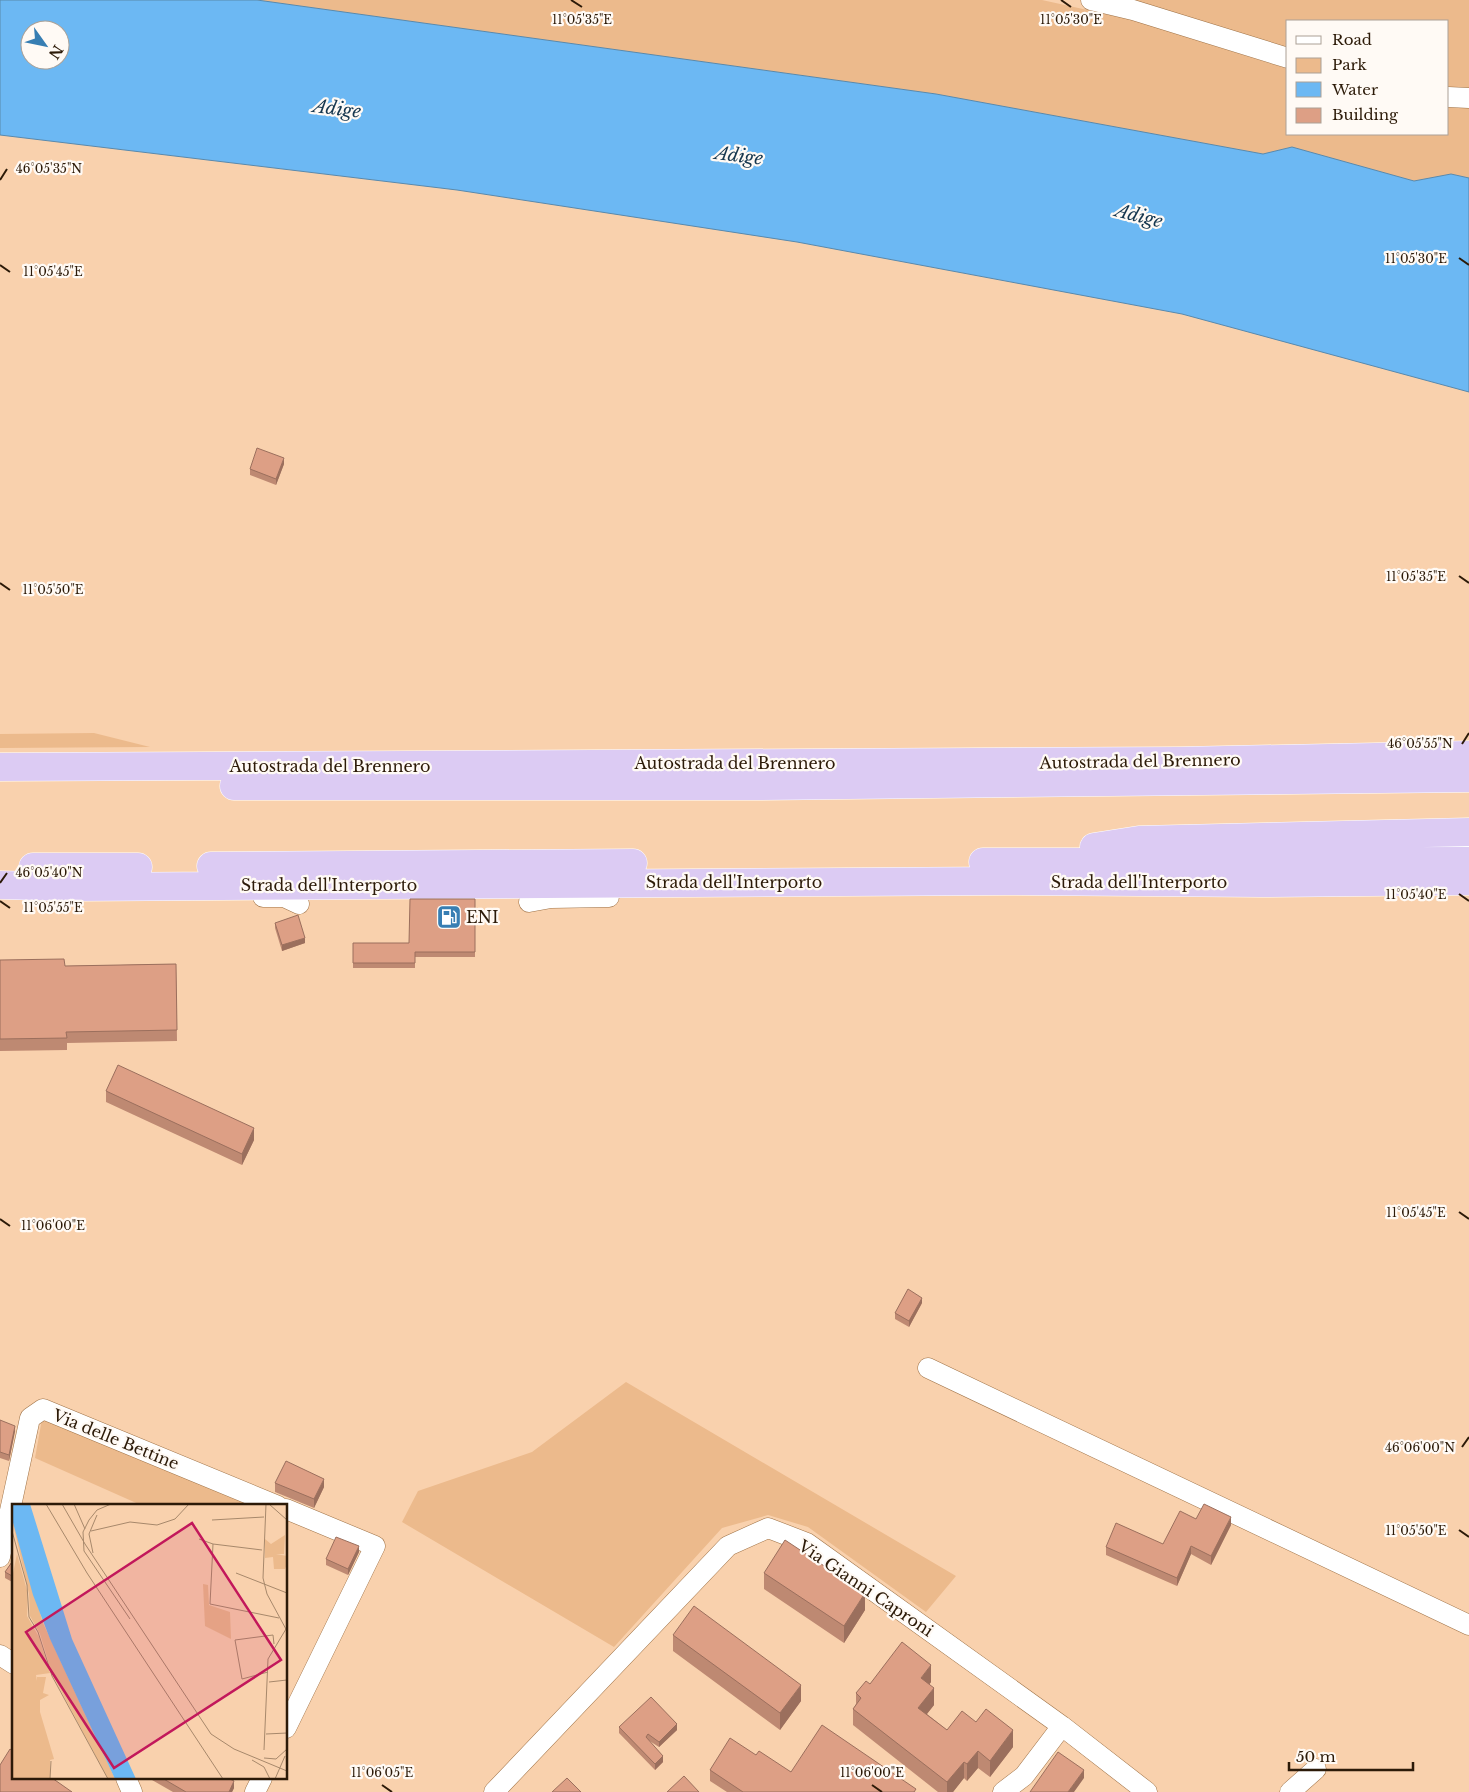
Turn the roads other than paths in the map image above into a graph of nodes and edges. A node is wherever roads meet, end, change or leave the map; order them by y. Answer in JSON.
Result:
{"nodes":[{"id":1,"x":1091,"y":0,"type":"edge"},
{"id":2,"x":1286,"y":57,"type":"edge"},
{"id":3,"x":1449,"y":97,"type":"edge"},
{"id":4,"x":1469,"y":98,"type":"edge"},
{"id":5,"x":1469,"y":755,"type":"edge"},
{"id":6,"x":0,"y":767,"type":"edge"},
{"id":7,"x":1469,"y":778,"type":"edge"},
{"id":8,"x":0,"y":786,"type":"edge"},
{"id":9,"x":1469,"y":832,"type":"edge"},
{"id":10,"x":1469,"y":861,"type":"edge"},
{"id":11,"x":1006,"y":862,"type":"junction"},
{"id":12,"x":0,"y":867,"type":"edge"},
{"id":13,"x":1469,"y":880,"type":"edge"},
{"id":14,"x":742,"y":882,"type":"junction"},
{"id":15,"x":1261,"y":883,"type":"junction"},
{"id":16,"x":0,"y":885,"type":"edge"},
{"id":17,"x":76,"y":887,"type":"junction"},
{"id":18,"x":1469,"y":895,"type":"edge"},
{"id":19,"x":529,"y":902,"type":"dead end"},
{"id":20,"x":299,"y":904,"type":"dead end"},
{"id":21,"x":928,"y":1368,"type":"dead end"},
{"id":22,"x":273,"y":1504,"type":"edge"},
{"id":23,"x":288,"y":1510,"type":"edge"},
{"id":24,"x":0,"y":1557,"type":"edge"},
{"id":25,"x":1469,"y":1625,"type":"edge"},
{"id":26,"x":0,"y":1655,"type":"edge"},
{"id":27,"x":12,"y":1663,"type":"edge"},
{"id":28,"x":288,"y":1724,"type":"edge"},
{"id":29,"x":1062,"y":1726,"type":"junction"},
{"id":30,"x":1316,"y":1769,"type":"dead end"},
{"id":31,"x":127,"y":1780,"type":"edge"},
{"id":32,"x":261,"y":1780,"type":"edge"},
{"id":33,"x":132,"y":1792,"type":"edge"},
{"id":34,"x":255,"y":1792,"type":"edge"},
{"id":35,"x":494,"y":1792,"type":"edge"},
{"id":36,"x":1003,"y":1792,"type":"edge"},
{"id":37,"x":1148,"y":1792,"type":"edge"},
{"id":38,"x":1290,"y":1792,"type":"edge"}],
"edges":[{"from":1,"to":2,"type":"street"},
{"from":3,"to":4,"type":"street"},
{"from":5,"to":6,"type":"highway","name":"Autostrada del Brennero"},
{"from":7,"to":8,"type":"highway","name":"Autostrada del Brennero"},
{"from":9,"to":11,"type":"highway"},
{"from":10,"to":11,"type":"highway","name":"Strada dell'Interporto"},
{"from":11,"to":12,"type":"highway","name":"Strada dell'Interporto"},
{"from":13,"to":15,"type":"highway","name":"Strada dell'Interporto"},
{"from":14,"to":15,"type":"highway","name":"Strada dell'Interporto"},
{"from":14,"to":17,"type":"highway","name":"Strada dell'Interporto"},
{"from":14,"to":19,"type":"street"},
{"from":15,"to":18,"type":"highway"},
{"from":16,"to":17,"type":"highway","name":"Strada dell'Interporto"},
{"from":17,"to":20,"type":"street"},
{"from":21,"to":25,"type":"street"},
{"from":22,"to":24,"type":"street","name":"Via delle Bettine"},
{"from":23,"to":28,"type":"street"},
{"from":26,"to":27,"type":"street"},
{"from":29,"to":35,"type":"street","name":"Via Gianni Caproni"},
{"from":29,"to":36,"type":"street"},
{"from":29,"to":37,"type":"street","name":"Via Gianni Caproni"},
{"from":30,"to":38,"type":"street"},
{"from":31,"to":33,"type":"street"},
{"from":32,"to":34,"type":"street"}]}
